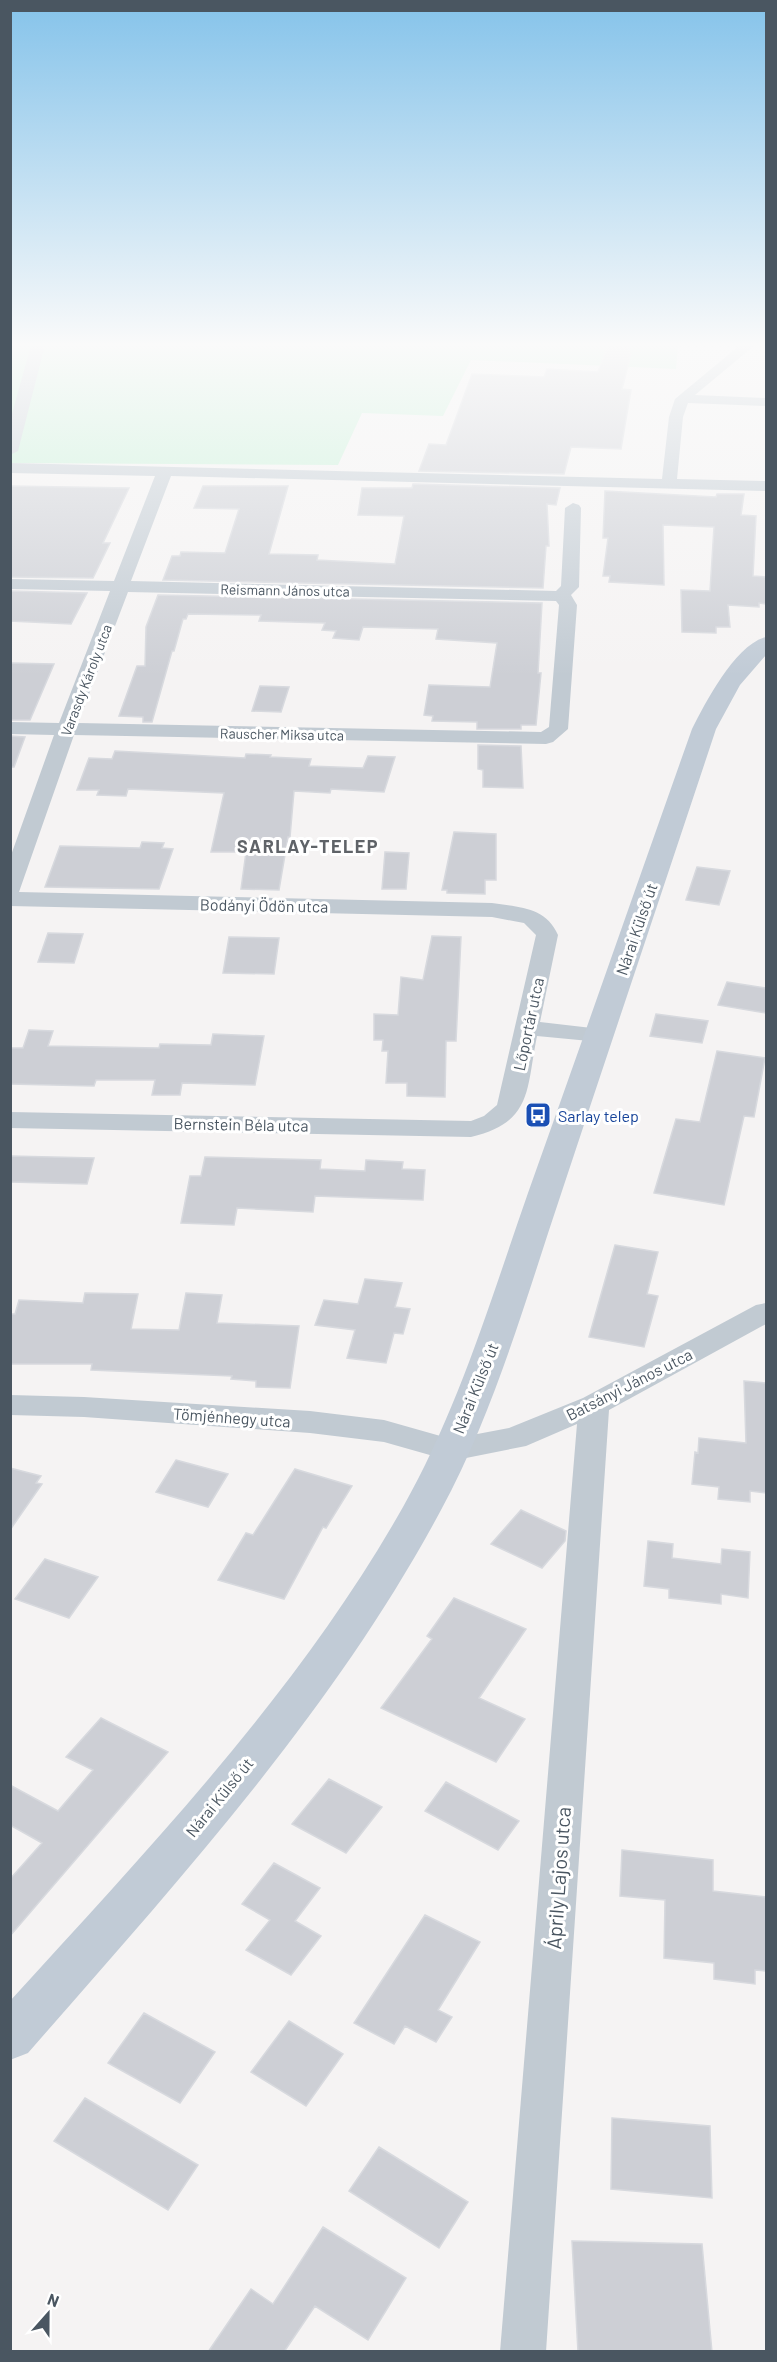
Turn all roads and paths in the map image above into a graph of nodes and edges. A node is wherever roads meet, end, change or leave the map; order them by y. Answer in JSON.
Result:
{"nodes":[{"id":1,"x":672,"y":455,"type":"edge"},
{"id":2,"x":10,"y":468,"type":"edge"},
{"id":3,"x":165,"y":471,"type":"junction"},
{"id":4,"x":669,"y":483,"type":"junction"},
{"id":5,"x":766,"y":486,"type":"edge"},
{"id":6,"x":573,"y":508,"type":"dead end"},
{"id":7,"x":10,"y":584,"type":"edge"},
{"id":8,"x":123,"y":587,"type":"junction"},
{"id":9,"x":560,"y":596,"type":"junction"},
{"id":10,"x":766,"y":644,"type":"edge"},
{"id":11,"x":10,"y":728,"type":"edge"},
{"id":12,"x":66,"y":730,"type":"junction"},
{"id":13,"x":10,"y":890,"type":"edge"},
{"id":14,"x":10,"y":899,"type":"edge"},
{"id":15,"x":517,"y":913,"type":"joint"},
{"id":16,"x":528,"y":1028,"type":"junction"},
{"id":17,"x":600,"y":1035,"type":"junction"},
{"id":18,"x":10,"y":1120,"type":"edge"},
{"id":19,"x":471,"y":1129,"type":"joint"},
{"id":20,"x":766,"y":1312,"type":"edge"},
{"id":21,"x":10,"y":1405,"type":"edge"},
{"id":22,"x":594,"y":1405,"type":"junction"},
{"id":23,"x":451,"y":1450,"type":"junction"},
{"id":24,"x":10,"y":2037,"type":"edge"},
{"id":25,"x":523,"y":2352,"type":"edge"}],
"edges":[{"from":1,"to":4,"type":"street"},
{"from":2,"to":3,"type":"street"},
{"from":3,"to":4,"type":"street"},
{"from":3,"to":8,"type":"street","name":"Varasdy Károly utca"},
{"from":4,"to":5,"type":"street"},
{"from":6,"to":9,"type":"street"},
{"from":7,"to":8,"type":"street","name":"Reismann János utca"},
{"from":8,"to":9,"type":"street","name":"Reismann János utca"},
{"from":8,"to":12,"type":"street","name":"Varasdy Károly utca"},
{"from":9,"to":12,"type":"street","name":"Rauscher Miksa utca"},
{"from":10,"to":17,"type":"street","name":"Nárai Külső út"},
{"from":11,"to":12,"type":"street","name":"Rauscher Miksa utca"},
{"from":12,"to":13,"type":"street","name":"Varasdy Károly utca"},
{"from":14,"to":15,"type":"street","name":"Bodányi Ödön utca"},
{"from":15,"to":16,"type":"street","name":"Lőportár utca"},
{"from":16,"to":17,"type":"street"},
{"from":16,"to":19,"type":"street","name":"Lőportár utca"},
{"from":17,"to":23,"type":"street","name":"Nárai Külső út"},
{"from":18,"to":19,"type":"street","name":"Bernstein Béla utca"},
{"from":20,"to":22,"type":"street","name":"Batsányi János utca"},
{"from":21,"to":23,"type":"street","name":"Tömjénhegy utca"},
{"from":22,"to":23,"type":"street","name":"Batsányi János utca"},
{"from":22,"to":25,"type":"street","name":"Áprily Lajos utca"},
{"from":23,"to":24,"type":"street","name":"Nárai Külső út"}]}
